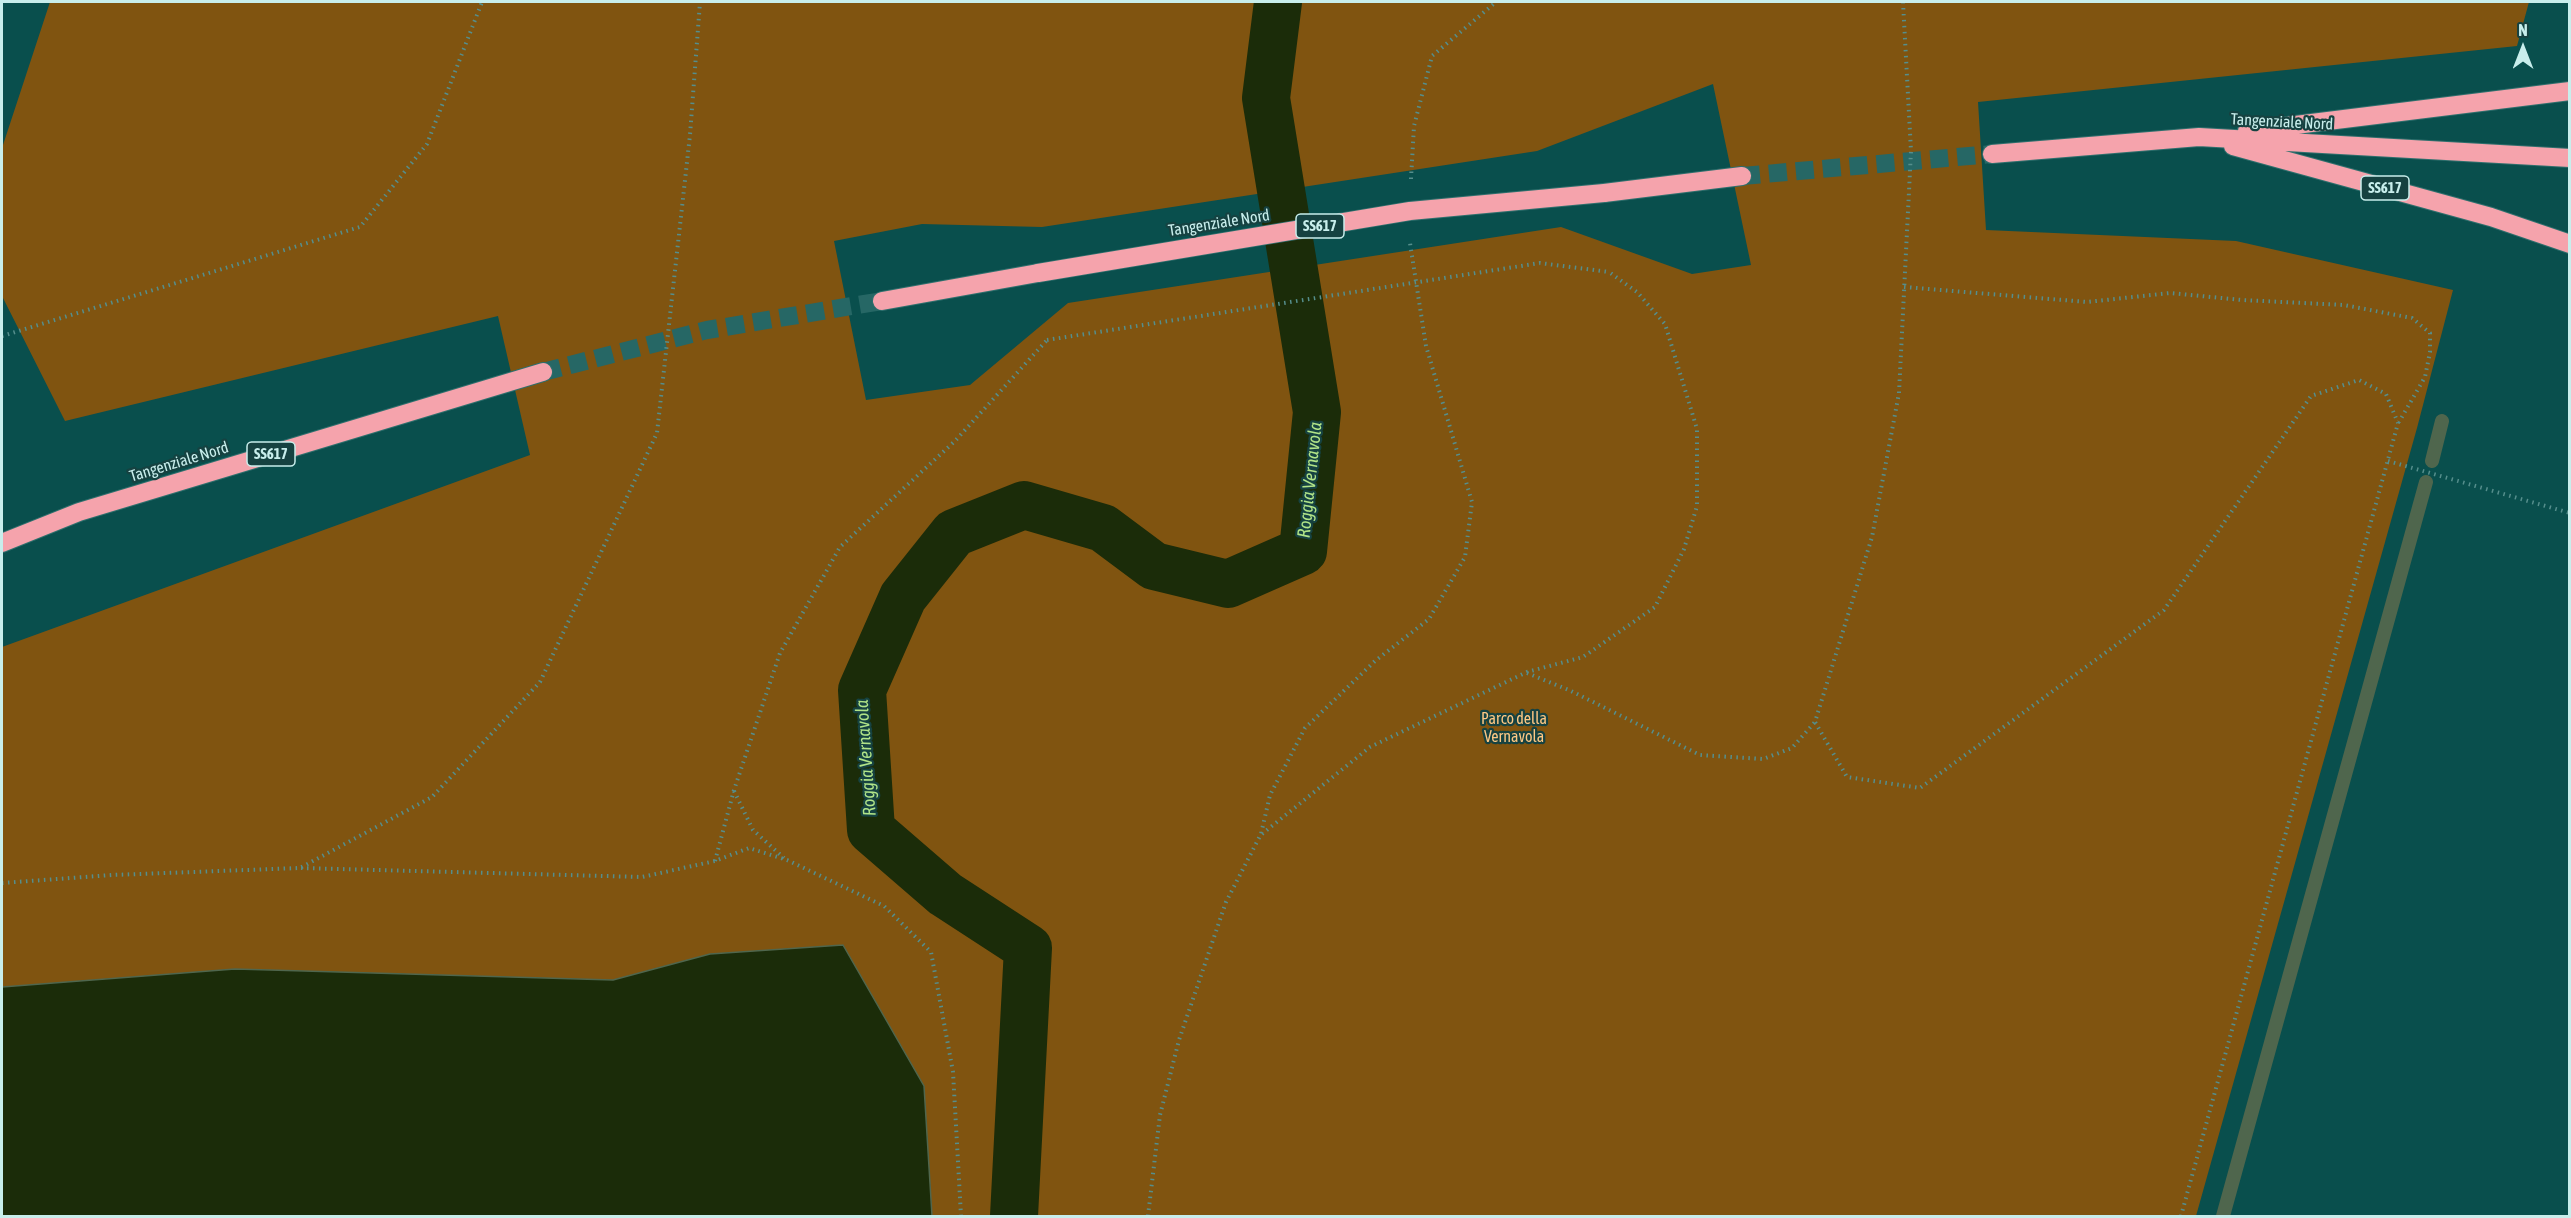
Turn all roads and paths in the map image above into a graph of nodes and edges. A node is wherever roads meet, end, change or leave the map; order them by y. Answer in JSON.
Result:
{"nodes":[{"id":1,"x":482,"y":2,"type":"edge"},
{"id":2,"x":700,"y":2,"type":"edge"},
{"id":3,"x":1496,"y":2,"type":"edge"},
{"id":4,"x":1903,"y":2,"type":"edge"},
{"id":5,"x":2570,"y":91,"type":"edge"},
{"id":6,"x":2199,"y":137,"type":"junction"},
{"id":7,"x":1992,"y":154,"type":"tunnel mouth"},
{"id":8,"x":2570,"y":158,"type":"edge"},
{"id":9,"x":1742,"y":176,"type":"tunnel mouth"},
{"id":10,"x":1411,"y":185,"type":"dead end"},
{"id":11,"x":1408,"y":232,"type":"dead end"},
{"id":12,"x":2570,"y":244,"type":"edge"},
{"id":13,"x":1904,"y":287,"type":"junction"},
{"id":14,"x":882,"y":301,"type":"tunnel mouth"},
{"id":15,"x":2,"y":336,"type":"edge"},
{"id":16,"x":543,"y":372,"type":"tunnel mouth"},
{"id":17,"x":2398,"y":423,"type":"junction"},
{"id":18,"x":2388,"y":461,"type":"junction"},
{"id":19,"x":2570,"y":513,"type":"edge"},
{"id":20,"x":2,"y":543,"type":"edge"},
{"id":21,"x":1527,"y":672,"type":"junction"},
{"id":22,"x":1815,"y":722,"type":"junction"},
{"id":23,"x":734,"y":790,"type":"junction"},
{"id":24,"x":1261,"y":834,"type":"junction"},
{"id":25,"x":787,"y":860,"type":"junction"},
{"id":26,"x":715,"y":861,"type":"junction"},
{"id":27,"x":300,"y":868,"type":"junction"},
{"id":28,"x":2,"y":883,"type":"edge"},
{"id":29,"x":962,"y":1216,"type":"edge"},
{"id":30,"x":1148,"y":1216,"type":"edge"},
{"id":31,"x":2181,"y":1216,"type":"edge"}],
"edges":[{"from":1,"to":15,"type":"path"},
{"from":2,"to":27,"type":"path"},
{"from":3,"to":10,"type":"path"},
{"from":4,"to":13,"type":"path"},
{"from":5,"to":6,"type":"highway","number":"SS617"},
{"from":6,"to":7,"type":"highway","name":"Tangenziale Nord","number":"SS617"},
{"from":6,"to":8,"type":"highway","name":"Tangenziale Nord","number":"SS617"},
{"from":6,"to":12,"type":"highway","number":"SS617"},
{"from":9,"to":14,"type":"highway","name":"Tangenziale Nord","number":"SS617","bridge":true},
{"from":11,"to":24,"type":"path"},
{"from":13,"to":17,"type":"path"},
{"from":13,"to":22,"type":"path"},
{"from":16,"to":20,"type":"highway","name":"Tangenziale Nord","number":"SS617"},
{"from":17,"to":18,"type":"path"},
{"from":17,"to":22,"type":"path"},
{"from":18,"to":19,"type":"path"},
{"from":18,"to":31,"type":"path"},
{"from":21,"to":22,"type":"path"},
{"from":21,"to":23,"type":"path","bridge":true},
{"from":21,"to":24,"type":"path"},
{"from":23,"to":25,"type":"path"},
{"from":23,"to":26,"type":"path"},
{"from":24,"to":30,"type":"path"},
{"from":25,"to":26,"type":"path"},
{"from":25,"to":29,"type":"path"},
{"from":26,"to":27,"type":"path"},
{"from":27,"to":28,"type":"path"}]}
